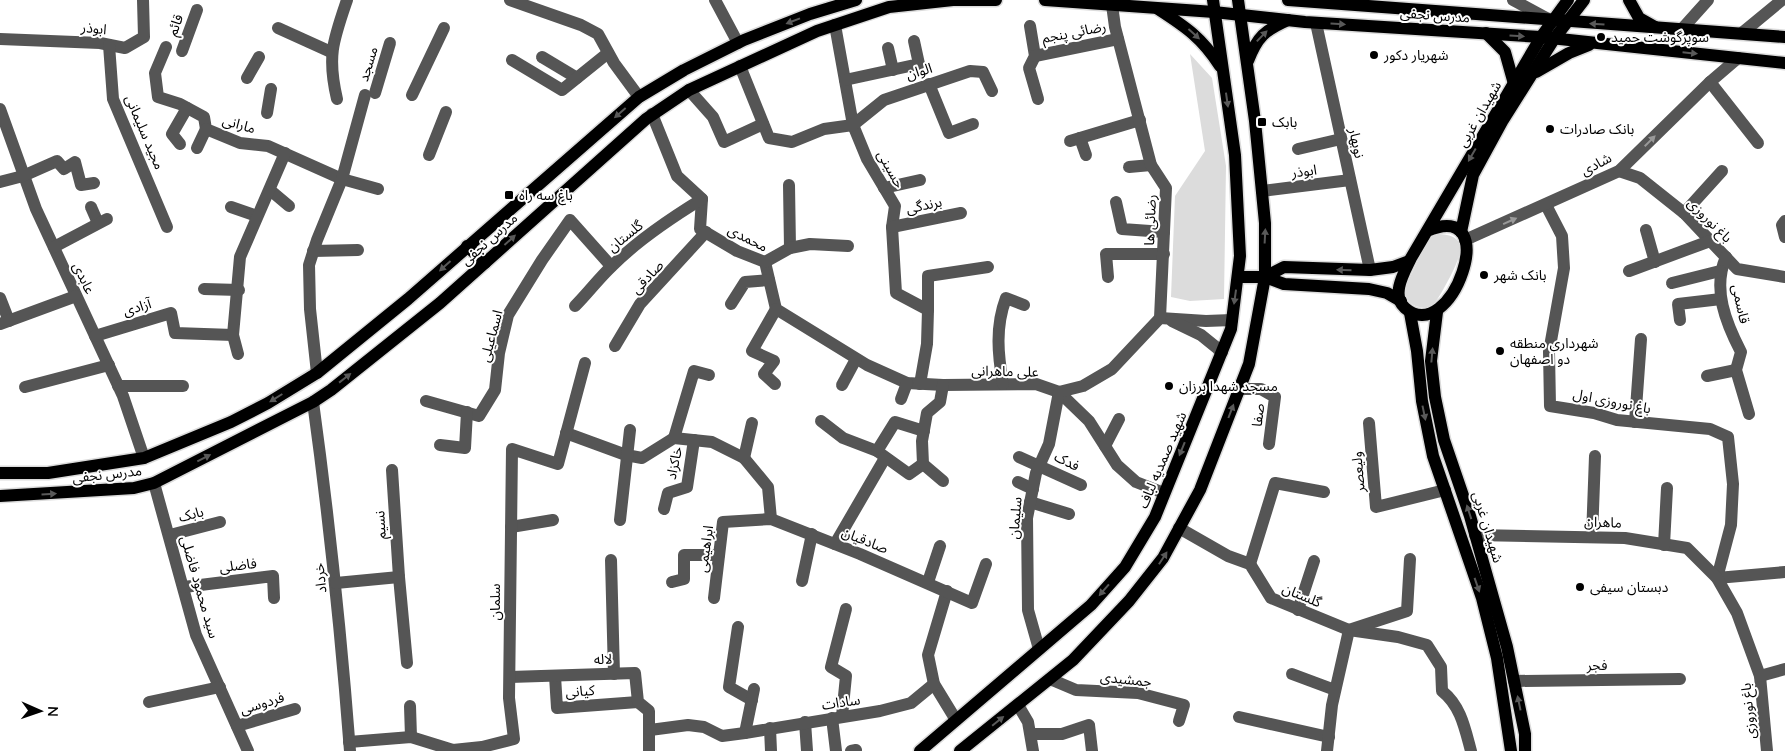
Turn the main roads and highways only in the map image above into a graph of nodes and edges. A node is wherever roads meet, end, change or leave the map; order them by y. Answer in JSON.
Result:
{"nodes":[{"id":1,"x":856,"y":0,"type":"edge"},
{"id":2,"x":996,"y":0,"type":"edge"},
{"id":3,"x":1045,"y":0,"type":"edge"},
{"id":4,"x":1238,"y":0,"type":"edge"},
{"id":5,"x":1300,"y":0,"type":"edge"},
{"id":6,"x":1568,"y":0,"type":"edge"},
{"id":7,"x":1584,"y":0,"type":"edge"},
{"id":8,"x":1629,"y":0,"type":"edge"},
{"id":9,"x":826,"y":4,"type":"edge"},
{"id":10,"x":1213,"y":6,"type":"edge"},
{"id":11,"x":1156,"y":8,"type":"junction"},
{"id":12,"x":1240,"y":15,"type":"junction"},
{"id":13,"x":1289,"y":20,"type":"junction"},
{"id":14,"x":1552,"y":21,"type":"junction"},
{"id":15,"x":1566,"y":22,"type":"junction"},
{"id":16,"x":1657,"y":28,"type":"junction"},
{"id":17,"x":1486,"y":34,"type":"junction"},
{"id":18,"x":1541,"y":37,"type":"junction"},
{"id":19,"x":1785,"y":37,"type":"edge"},
{"id":20,"x":1554,"y":39,"type":"junction"},
{"id":21,"x":1594,"y":44,"type":"junction"},
{"id":22,"x":1247,"y":63,"type":"junction"},
{"id":23,"x":1785,"y":63,"type":"edge"},
{"id":24,"x":1222,"y":70,"type":"junction"},
{"id":25,"x":1532,"y":75,"type":"junction"},
{"id":26,"x":1514,"y":84,"type":"junction"},
{"id":27,"x":1427,"y":231,"type":"junction"},
{"id":28,"x":1463,"y":236,"type":"junction"},
{"id":29,"x":467,"y":246,"type":"junction"},
{"id":30,"x":1409,"y":262,"type":"junction"},
{"id":31,"x":485,"y":263,"type":"junction"},
{"id":32,"x":1238,"y":276,"type":"junction"},
{"id":33,"x":1265,"y":277,"type":"junction"},
{"id":34,"x":1401,"y":300,"type":"junction"},
{"id":35,"x":1437,"y":312,"type":"junction"},
{"id":36,"x":1410,"y":313,"type":"junction"},
{"id":37,"x":0,"y":473,"type":"edge"},
{"id":38,"x":0,"y":496,"type":"edge"},
{"id":39,"x":920,"y":751,"type":"edge"},
{"id":40,"x":960,"y":751,"type":"edge"},
{"id":41,"x":1511,"y":751,"type":"edge"},
{"id":42,"x":1525,"y":751,"type":"edge"}],
"edges":[{"from":1,"to":9,"type":"main road","name":"مدرس نجفی"},
{"from":31,"to":2,"type":"main road","name":"مدرس نجفی","one_way":true},
{"from":3,"to":11,"type":"main road","name":"مدرس نجفی"},
{"from":4,"to":12,"type":"main road"},
{"from":5,"to":14,"type":"main road","name":"مدرس نجفی"},
{"from":6,"to":14,"type":"main road"},
{"from":7,"to":15,"type":"main road"},
{"from":8,"to":16,"type":"main road"},
{"from":9,"to":29,"type":"main road","name":"مدرس نجفی","one_way":true},
{"from":10,"to":11,"type":"main road","name":"مدرس نجفی"},
{"from":10,"to":12,"type":"main road","name":"مدرس نجفی"},
{"from":10,"to":24,"type":"main road","name":"شهید صمدیه لباف"},
{"from":11,"to":24,"type":"main road","one_way":true},
{"from":12,"to":13,"type":"main road","name":"مدرس نجفی"},
{"from":12,"to":22,"type":"main road"},
{"from":13,"to":17,"type":"main road","name":"مدرس نجفی","one_way":true},
{"from":22,"to":13,"type":"main road","one_way":true},
{"from":14,"to":15,"type":"main road","name":"مدرس نجفی"},
{"from":14,"to":18,"type":"main road","name":"شهیدان غربی"},
{"from":16,"to":15,"type":"main road","name":"مدرس نجفی","one_way":true},
{"from":15,"to":20,"type":"main road","name":"شهیدان غربی"},
{"from":16,"to":19,"type":"main road","name":"مدرس نجفی"},
{"from":17,"to":18,"type":"main road","name":"مدرس نجفی","one_way":true},
{"from":17,"to":26,"type":"main road"},
{"from":18,"to":20,"type":"main road","name":"مدرس نجفی"},
{"from":18,"to":26,"type":"main road","name":"شهیدان غربی"},
{"from":20,"to":21,"type":"main road","name":"مدرس نجفی"},
{"from":20,"to":25,"type":"main road","name":"شهیدان غربی"},
{"from":21,"to":23,"type":"main road","name":"مدرس نجفی","one_way":true},
{"from":21,"to":25,"type":"main road"},
{"from":33,"to":22,"type":"main road","one_way":true},
{"from":24,"to":32,"type":"main road","name":"شهید صمدیه لباف","one_way":true},
{"from":25,"to":28,"type":"main road","name":"شهیدان غربی"},
{"from":26,"to":27,"type":"main road","name":"شهیدان غربی","one_way":true},
{"from":27,"to":28,"type":"main road"},
{"from":27,"to":30,"type":"main road","name":"شهیدان غربی"},
{"from":28,"to":35,"type":"main road","name":"شهیدان غربی"},
{"from":29,"to":31,"type":"main road"},
{"from":29,"to":37,"type":"main road","name":"مدرس نجفی","one_way":true},
{"from":30,"to":33,"type":"main road","one_way":true},
{"from":30,"to":34,"type":"main road","name":"شهیدان غربی"},
{"from":38,"to":31,"type":"main road","name":"مدرس نجفی","one_way":true},
{"from":32,"to":33,"type":"main road"},
{"from":32,"to":39,"type":"main road","name":"شهید صمدیه لباف","one_way":true},
{"from":33,"to":34,"type":"main road"},
{"from":40,"to":33,"type":"main road","one_way":true},
{"from":34,"to":36,"type":"main road"},
{"from":35,"to":36,"type":"main road"},
{"from":42,"to":35,"type":"main road","name":"شهیدان غربی","one_way":true},
{"from":36,"to":41,"type":"main road","name":"شهیدان غربی","one_way":true}]}
